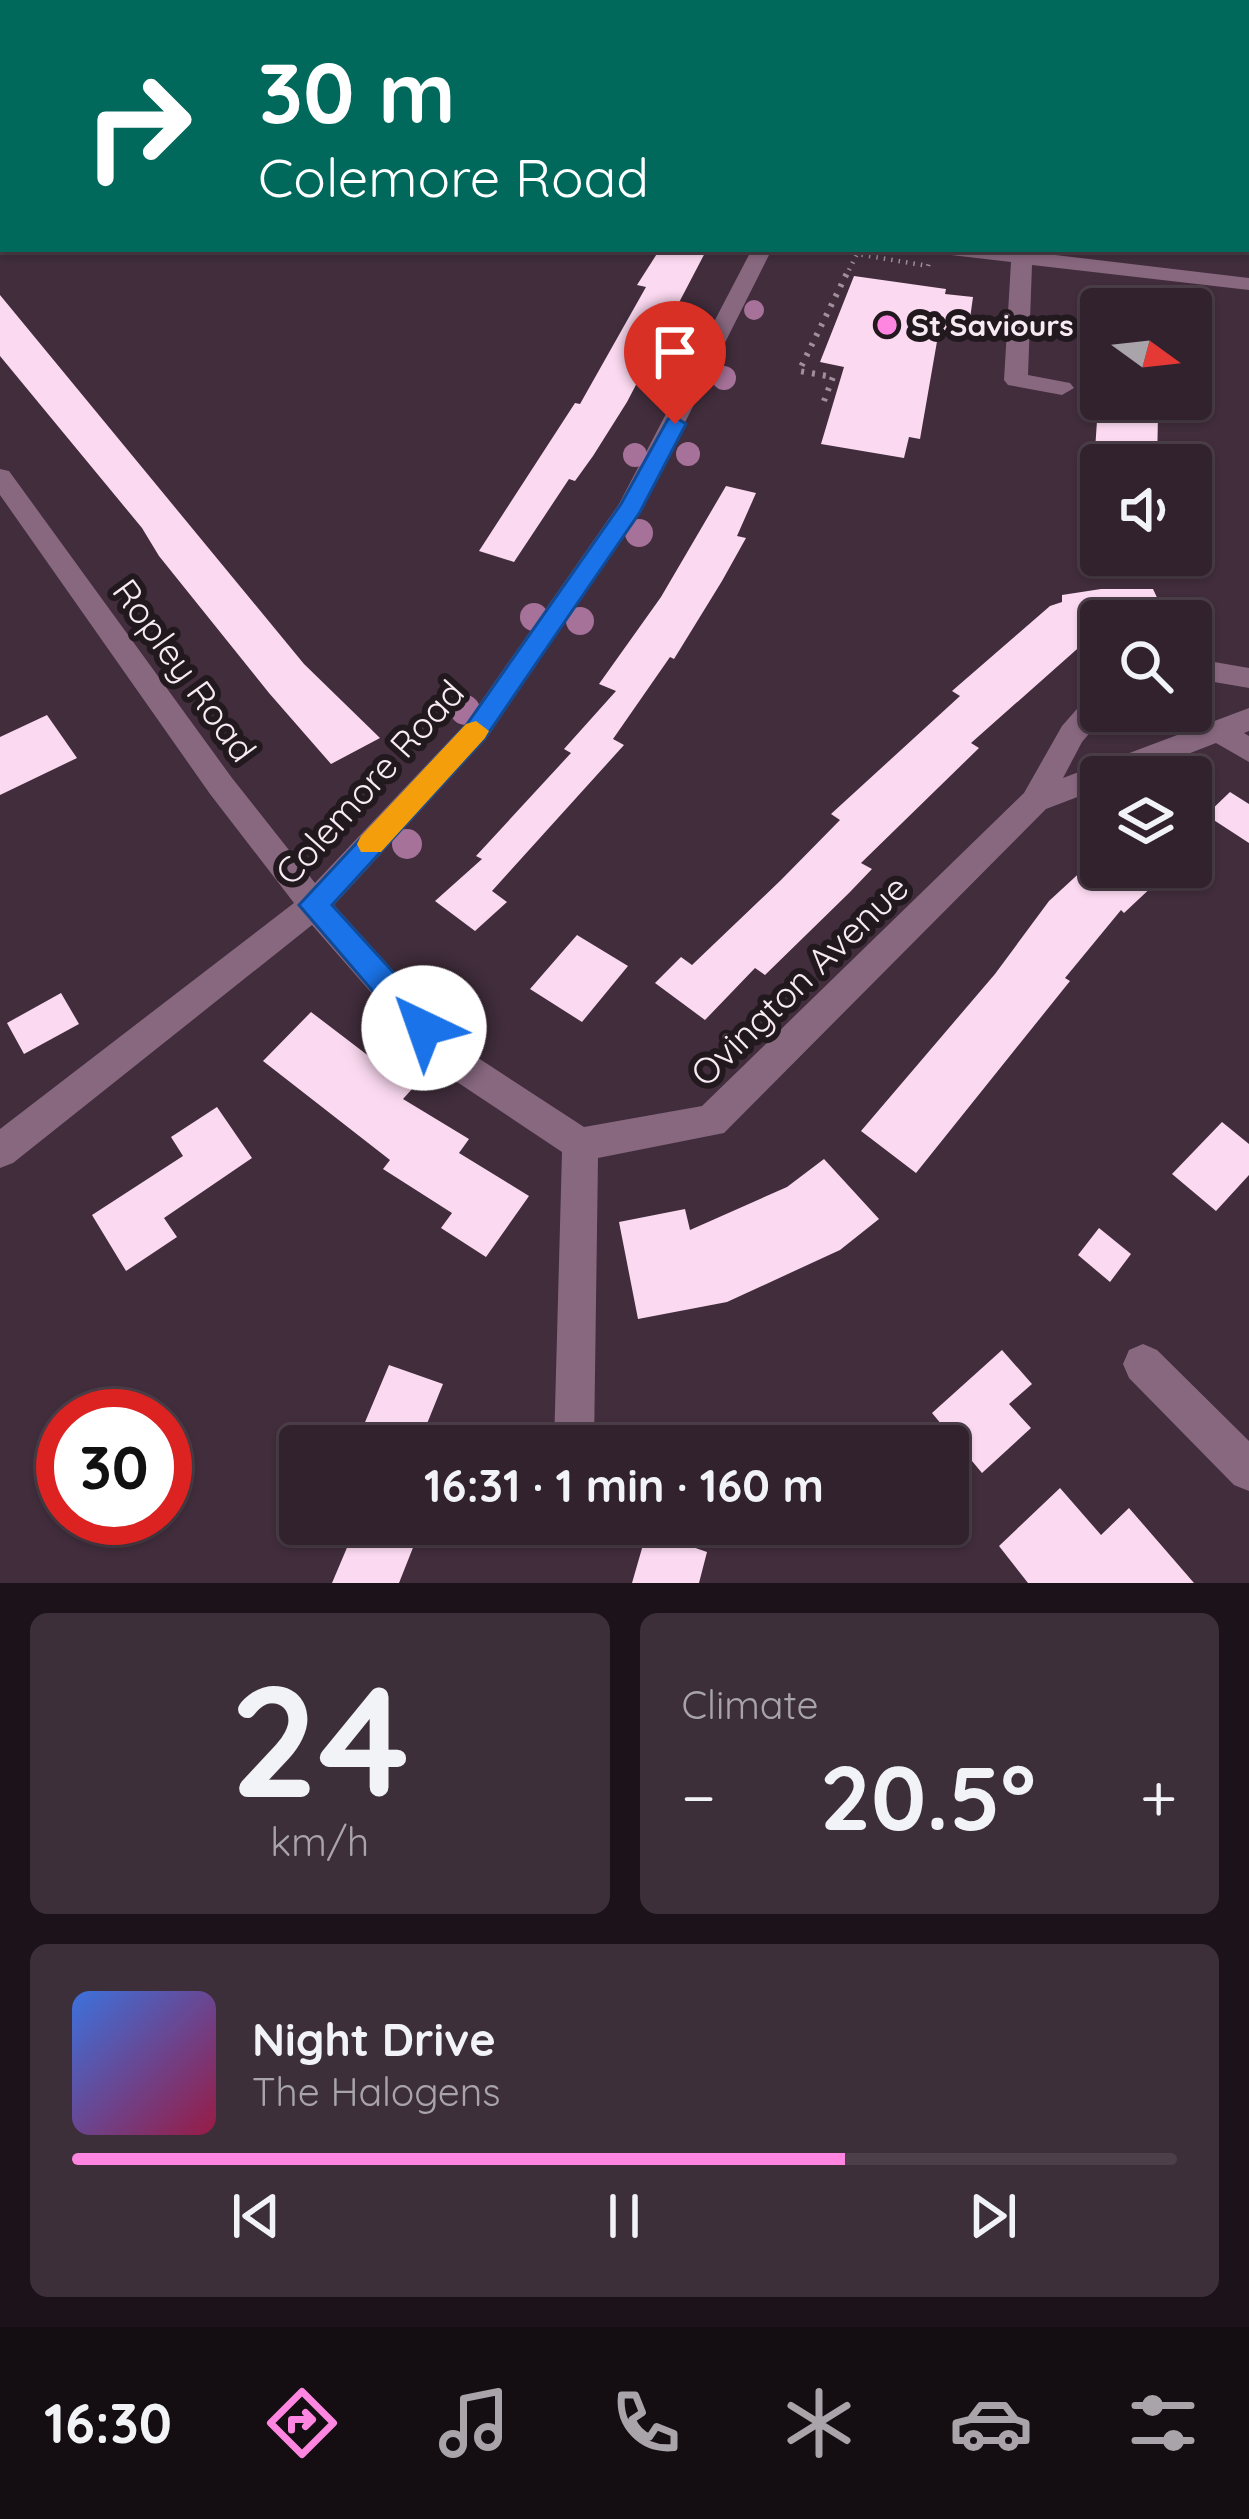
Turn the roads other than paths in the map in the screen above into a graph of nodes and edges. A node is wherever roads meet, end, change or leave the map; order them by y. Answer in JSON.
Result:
{"nodes":[{"id":1,"x":761,"y":252,"type":"edge"},
{"id":2,"x":970,"y":252,"type":"edge"},
{"id":3,"x":1194,"y":252,"type":"edge"},
{"id":4,"x":1022,"y":260,"type":"junction"},
{"id":5,"x":1199,"y":278,"type":"junction"},
{"id":6,"x":1249,"y":284,"type":"edge"},
{"id":7,"x":1062,"y":388,"type":"dead end"},
{"id":8,"x":0,"y":477,"type":"edge"},
{"id":9,"x":1212,"y":672,"type":"edge"},
{"id":10,"x":1249,"y":678,"type":"edge"},
{"id":11,"x":1233,"y":724,"type":"edge"},
{"id":12,"x":1080,"y":725,"type":"edge"},
{"id":13,"x":1249,"y":751,"type":"edge"},
{"id":14,"x":1035,"y":801,"type":"junction"},
{"id":15,"x":314,"y":905,"type":"junction"},
{"id":16,"x":580,"y":1144,"type":"junction"},
{"id":17,"x":0,"y":1151,"type":"edge"},
{"id":18,"x":1143,"y":1364,"type":"dead end"},
{"id":19,"x":574,"y":1425,"type":"edge"},
{"id":20,"x":1249,"y":1470,"type":"edge"}],
"edges":[{"from":1,"to":15,"type":"street","name":"Colemore Road"},
{"from":2,"to":4,"type":"street"},
{"from":3,"to":5,"type":"street"},
{"from":4,"to":5,"type":"street"},
{"from":4,"to":7,"type":"street"},
{"from":5,"to":6,"type":"street"},
{"from":8,"to":15,"type":"street","name":"Ropley Road"},
{"from":9,"to":10,"type":"street"},
{"from":11,"to":13,"type":"street"},
{"from":11,"to":14,"type":"street","name":"Ovington Avenue"},
{"from":12,"to":14,"type":"street","name":"Ovington Avenue"},
{"from":14,"to":16,"type":"street","name":"Ovington Avenue"},
{"from":15,"to":16,"type":"street"},
{"from":15,"to":17,"type":"street","name":"Colemore Road"},
{"from":16,"to":19,"type":"street"},
{"from":18,"to":20,"type":"street"}]}
